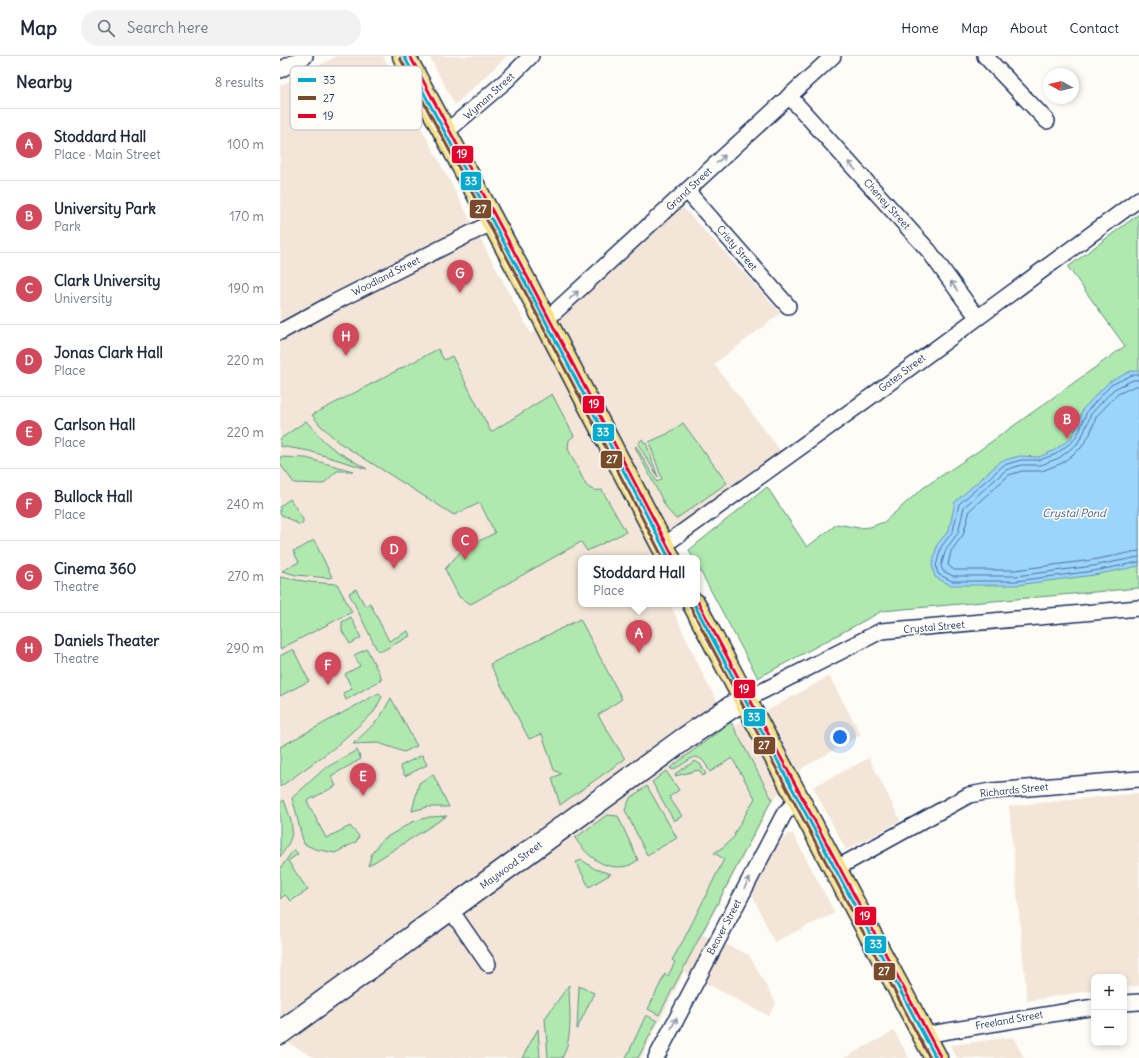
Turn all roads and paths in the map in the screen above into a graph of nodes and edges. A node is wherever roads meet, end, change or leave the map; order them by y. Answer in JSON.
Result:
{"nodes":[{"id":1,"x":305,"y":56,"type":"edge"},
{"id":2,"x":404,"y":56,"type":"edge"},
{"id":3,"x":531,"y":56,"type":"edge"},
{"id":4,"x":833,"y":56,"type":"edge"},
{"id":5,"x":985,"y":56,"type":"edge"},
{"id":6,"x":409,"y":66,"type":"edge"},
{"id":7,"x":280,"y":70,"type":"edge"},
{"id":8,"x":422,"y":90,"type":"edge"},
{"id":9,"x":789,"y":96,"type":"junction"},
{"id":10,"x":1047,"y":120,"type":"dead end"},
{"id":11,"x":445,"y":134,"type":"junction"},
{"id":12,"x":687,"y":191,"type":"junction"},
{"id":13,"x":1139,"y":199,"type":"edge"},
{"id":14,"x":493,"y":222,"type":"junction"},
{"id":15,"x":788,"y":306,"type":"dead end"},
{"id":16,"x":978,"y":317,"type":"junction"},
{"id":17,"x":545,"y":321,"type":"junction"},
{"id":18,"x":280,"y":332,"type":"edge"},
{"id":19,"x":666,"y":552,"type":"edge"},
{"id":20,"x":696,"y":607,"type":"edge"},
{"id":21,"x":1139,"y":608,"type":"edge"},
{"id":22,"x":744,"y":700,"type":"junction"},
{"id":23,"x":1139,"y":779,"type":"edge"},
{"id":24,"x":798,"y":799,"type":"junction"},
{"id":25,"x":835,"y":869,"type":"junction"},
{"id":26,"x":450,"y":909,"type":"junction"},
{"id":27,"x":488,"y":964,"type":"dead end"},
{"id":28,"x":1139,"y":1002,"type":"edge"},
{"id":29,"x":1127,"y":1003,"type":"edge"},
{"id":30,"x":1091,"y":1007,"type":"edge"},
{"id":31,"x":280,"y":1033,"type":"edge"},
{"id":32,"x":924,"y":1035,"type":"junction"},
{"id":33,"x":656,"y":1058,"type":"edge"},
{"id":34,"x":936,"y":1058,"type":"edge"}],
"edges":[{"from":1,"to":7,"type":"street"},
{"from":2,"to":6,"type":"main road"},
{"from":3,"to":11,"type":"street","name":"Wyman Street"},
{"from":4,"to":9,"type":"street","name":"Grand Street"},
{"from":5,"to":10,"type":"street"},
{"from":8,"to":11,"type":"main road"},
{"from":12,"to":9,"type":"street","name":"Grand Street","one_way":true},
{"from":16,"to":9,"type":"street","name":"Cheney Street","one_way":true},
{"from":11,"to":14,"type":"main road"},
{"from":12,"to":15,"type":"street","name":"Cristy Street"},
{"from":17,"to":12,"type":"street","name":"Grand Street","one_way":true},
{"from":13,"to":16,"type":"street","name":"Gates Street"},
{"from":14,"to":17,"type":"main road"},
{"from":14,"to":18,"type":"street","name":"Woodland Street"},
{"from":16,"to":19,"type":"street","name":"Gates Street"},
{"from":17,"to":19,"type":"main road"},
{"from":20,"to":22,"type":"main road"},
{"from":21,"to":22,"type":"street","name":"Crystal Street"},
{"from":22,"to":24,"type":"main road"},
{"from":22,"to":26,"type":"street","name":"Maywood Street"},
{"from":23,"to":25,"type":"street","name":"Richards Street"},
{"from":24,"to":25,"type":"main road"},
{"from":33,"to":24,"type":"street","name":"Beaver Street","one_way":true},
{"from":25,"to":32,"type":"main road"},
{"from":26,"to":27,"type":"street"},
{"from":26,"to":31,"type":"street","name":"Maywood Street"},
{"from":28,"to":29,"type":"street"},
{"from":30,"to":32,"type":"street","name":"Freeland Street"},
{"from":32,"to":34,"type":"main road"}]}
